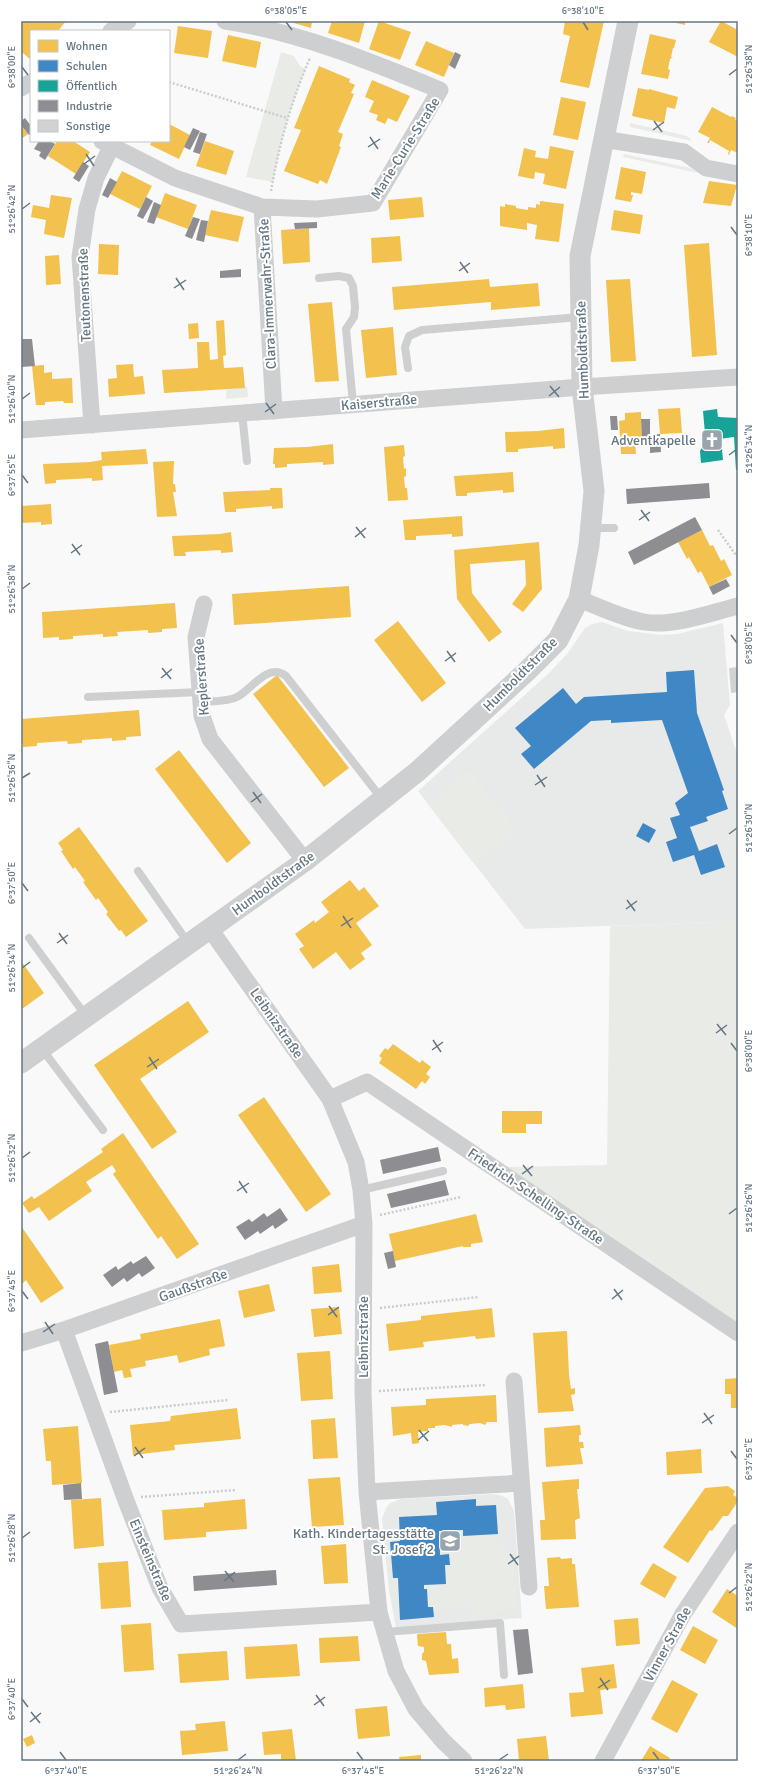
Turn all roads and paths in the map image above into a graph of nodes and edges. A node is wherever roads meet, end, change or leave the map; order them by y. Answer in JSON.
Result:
{"nodes":[{"id":1,"x":128,"y":21,"type":"edge"},
{"id":2,"x":225,"y":21,"type":"edge"},
{"id":3,"x":628,"y":21,"type":"edge"},
{"id":4,"x":113,"y":30,"type":"edge"},
{"id":5,"x":317,"y":44,"type":"junction"},
{"id":6,"x":170,"y":82,"type":"edge"},
{"id":7,"x":287,"y":118,"type":"junction"},
{"id":8,"x":603,"y":139,"type":"junction"},
{"id":9,"x":106,"y":144,"type":"edge"},
{"id":10,"x":738,"y":174,"type":"edge"},
{"id":11,"x":265,"y":207,"type":"junction"},
{"id":12,"x":319,"y":278,"type":"dead end"},
{"id":13,"x":581,"y":317,"type":"junction"},
{"id":14,"x":408,"y":368,"type":"dead end"},
{"id":15,"x":738,"y":378,"type":"edge"},
{"id":16,"x":582,"y":386,"type":"junction"},
{"id":17,"x":353,"y":404,"type":"junction"},
{"id":18,"x":274,"y":411,"type":"junction"},
{"id":19,"x":242,"y":413,"type":"junction"},
{"id":20,"x":92,"y":425,"type":"junction"},
{"id":21,"x":21,"y":430,"type":"edge"},
{"id":22,"x":247,"y":461,"type":"dead end"},
{"id":23,"x":591,"y":528,"type":"junction"},
{"id":24,"x":614,"y":528,"type":"dead end"},
{"id":25,"x":718,"y":530,"type":"dead end"},
{"id":26,"x":738,"y":558,"type":"edge"},
{"id":27,"x":579,"y":599,"type":"junction"},
{"id":28,"x":204,"y":604,"type":"dead end"},
{"id":29,"x":738,"y":606,"type":"edge"},
{"id":30,"x":88,"y":697,"type":"dead end"},
{"id":31,"x":200,"y":698,"type":"junction"},
{"id":32,"x":382,"y":799,"type":"junction"},
{"id":33,"x":305,"y":861,"type":"junction"},
{"id":34,"x":138,"y":871,"type":"dead end"},
{"id":35,"x":210,"y":929,"type":"junction"},
{"id":36,"x":29,"y":938,"type":"dead end"},
{"id":37,"x":190,"y":944,"type":"junction"},
{"id":38,"x":86,"y":1017,"type":"junction"},
{"id":39,"x":42,"y":1048,"type":"junction"},
{"id":40,"x":21,"y":1063,"type":"edge"},
{"id":41,"x":330,"y":1099,"type":"junction"},
{"id":42,"x":103,"y":1130,"type":"dead end"},
{"id":43,"x":443,"y":1171,"type":"dead end"},
{"id":44,"x":361,"y":1190,"type":"junction"},
{"id":45,"x":461,"y":1197,"type":"dead end"},
{"id":46,"x":364,"y":1221,"type":"junction"},
{"id":47,"x":479,"y":1297,"type":"dead end"},
{"id":48,"x":363,"y":1309,"type":"junction"},
{"id":49,"x":64,"y":1330,"type":"junction"},
{"id":50,"x":738,"y":1333,"type":"edge"},
{"id":51,"x":21,"y":1344,"type":"edge"},
{"id":52,"x":514,"y":1381,"type":"dead end"},
{"id":53,"x":486,"y":1385,"type":"dead end"},
{"id":54,"x":363,"y":1392,"type":"junction"},
{"id":55,"x":228,"y":1400,"type":"dead end"},
{"id":56,"x":94,"y":1414,"type":"junction"},
{"id":57,"x":522,"y":1483,"type":"junction"},
{"id":58,"x":236,"y":1490,"type":"dead end"},
{"id":59,"x":367,"y":1492,"type":"junction"},
{"id":60,"x":125,"y":1498,"type":"junction"},
{"id":61,"x":738,"y":1532,"type":"edge"},
{"id":62,"x":529,"y":1587,"type":"dead end"},
{"id":63,"x":379,"y":1612,"type":"junction"},
{"id":64,"x":385,"y":1632,"type":"junction"},
{"id":65,"x":504,"y":1675,"type":"dead end"},
{"id":66,"x":464,"y":1761,"type":"edge"},
{"id":67,"x":603,"y":1761,"type":"edge"}],
"edges":[{"from":1,"to":4,"type":"street"},
{"from":2,"to":5,"type":"street","name":"Marie-Curie-Straße"},
{"from":3,"to":8,"type":"street","name":"Humboldtstraße"},
{"from":5,"to":7,"type":"path"},
{"from":5,"to":11,"type":"street","name":"Marie-Curie-Straße"},
{"from":6,"to":7,"type":"path"},
{"from":7,"to":11,"type":"path"},
{"from":8,"to":10,"type":"street"},
{"from":8,"to":13,"type":"street","name":"Humboldtstraße"},
{"from":9,"to":11,"type":"street","name":"Clara-Immerwahr-Straße"},
{"from":9,"to":20,"type":"street","name":"Teutonenstraße"},
{"from":11,"to":18,"type":"street","name":"Clara-Immerwahr-Straße"},
{"from":12,"to":17,"type":"lane"},
{"from":13,"to":14,"type":"lane"},
{"from":13,"to":16,"type":"street","name":"Humboldtstraße"},
{"from":15,"to":16,"type":"street","name":"Kaiserstraße"},
{"from":16,"to":17,"type":"street","name":"Kaiserstraße"},
{"from":16,"to":23,"type":"street","name":"Humboldtstraße"},
{"from":17,"to":18,"type":"street","name":"Kaiserstraße"},
{"from":18,"to":19,"type":"street","name":"Kaiserstraße"},
{"from":19,"to":20,"type":"street","name":"Kaiserstraße"},
{"from":19,"to":22,"type":"lane"},
{"from":20,"to":21,"type":"street","name":"Kaiserstraße"},
{"from":23,"to":24,"type":"lane"},
{"from":23,"to":27,"type":"street","name":"Humboldtstraße"},
{"from":25,"to":26,"type":"path"},
{"from":27,"to":29,"type":"street"},
{"from":27,"to":32,"type":"street","name":"Humboldtstraße"},
{"from":28,"to":31,"type":"street","name":"Keplerstraße"},
{"from":30,"to":31,"type":"lane"},
{"from":31,"to":32,"type":"lane"},
{"from":31,"to":33,"type":"street","name":"Keplerstraße"},
{"from":32,"to":33,"type":"street","name":"Humboldtstraße"},
{"from":33,"to":35,"type":"street","name":"Humboldtstraße"},
{"from":34,"to":37,"type":"lane"},
{"from":35,"to":37,"type":"street","name":"Humboldtstraße"},
{"from":35,"to":41,"type":"street","name":"Leibnizstraße"},
{"from":36,"to":38,"type":"lane"},
{"from":37,"to":38,"type":"street","name":"Humboldtstraße"},
{"from":38,"to":39,"type":"street","name":"Humboldtstraße"},
{"from":39,"to":40,"type":"street","name":"Humboldtstraße"},
{"from":39,"to":42,"type":"lane"},
{"from":41,"to":44,"type":"street","name":"Leibnizstraße"},
{"from":41,"to":50,"type":"street","name":"Friedrich-Schelling-Straße"},
{"from":43,"to":44,"type":"lane"},
{"from":44,"to":46,"type":"street","name":"Leibnizstraße"},
{"from":45,"to":46,"type":"path"},
{"from":46,"to":48,"type":"street","name":"Leibnizstraße"},
{"from":46,"to":49,"type":"street","name":"Gaußstraße"},
{"from":47,"to":48,"type":"path"},
{"from":48,"to":54,"type":"street","name":"Leibnizstraße"},
{"from":49,"to":51,"type":"street","name":"Gaußstraße"},
{"from":49,"to":56,"type":"street","name":"Einsteinstraße"},
{"from":52,"to":57,"type":"street"},
{"from":53,"to":54,"type":"path"},
{"from":54,"to":59,"type":"street","name":"Leibnizstraße"},
{"from":55,"to":56,"type":"path"},
{"from":56,"to":60,"type":"street","name":"Einsteinstraße"},
{"from":57,"to":59,"type":"street"},
{"from":57,"to":62,"type":"street"},
{"from":58,"to":60,"type":"path"},
{"from":59,"to":63,"type":"street","name":"Leibnizstraße"},
{"from":60,"to":63,"type":"street","name":"Einsteinstraße"},
{"from":61,"to":67,"type":"street","name":"Vinner Straße"},
{"from":63,"to":64,"type":"street","name":"Leibnizstraße"},
{"from":64,"to":65,"type":"lane"},
{"from":64,"to":66,"type":"street","name":"Leibnizstraße"}]}
